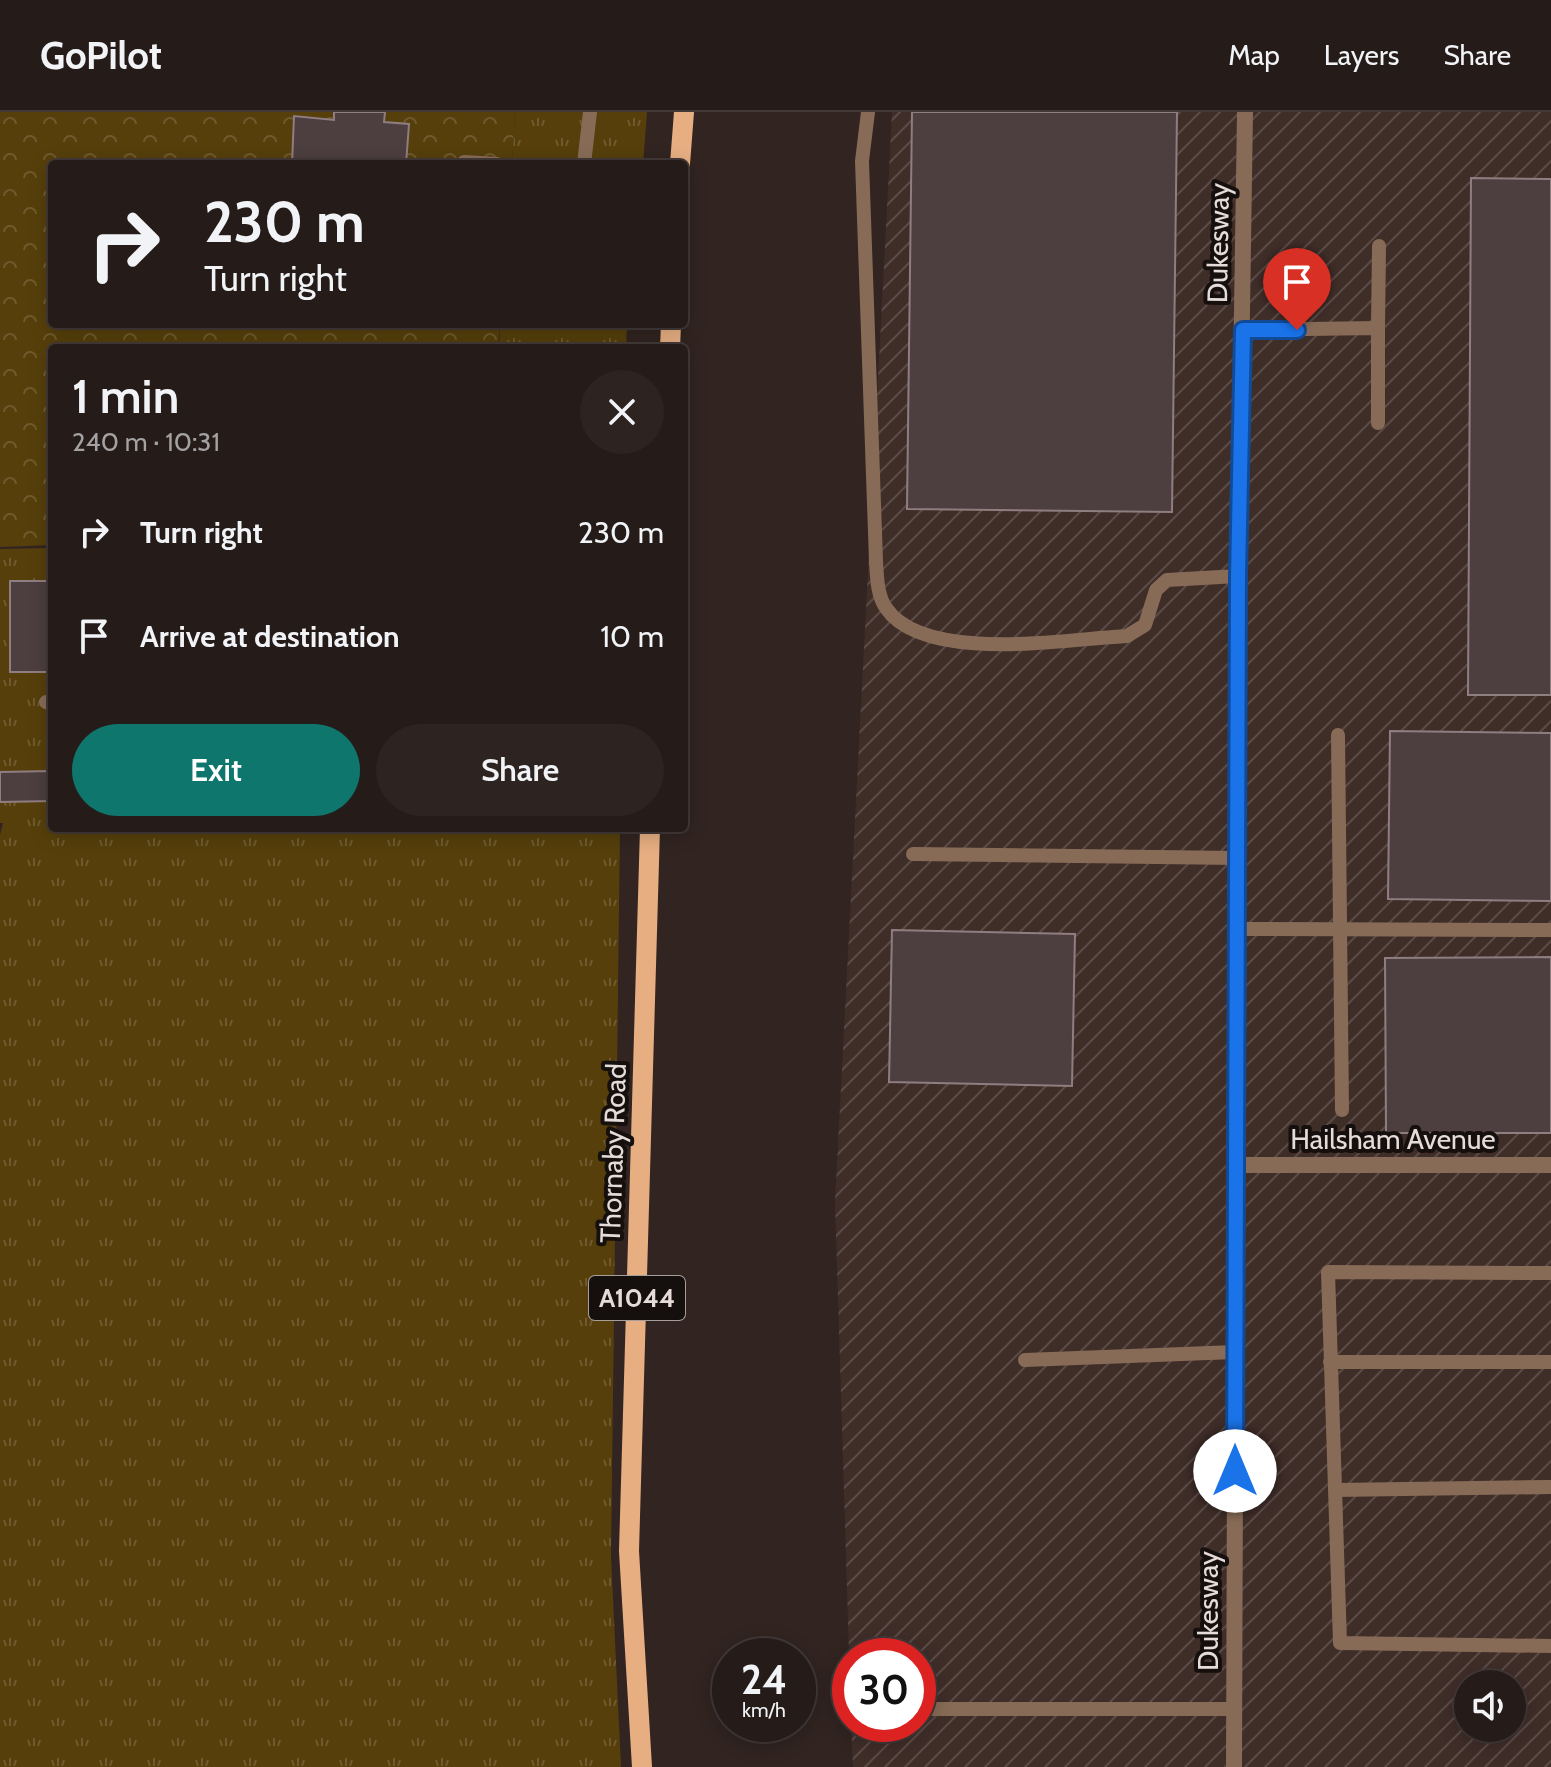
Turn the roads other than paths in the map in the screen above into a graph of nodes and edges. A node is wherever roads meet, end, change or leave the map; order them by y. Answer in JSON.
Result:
{"nodes":[{"id":1,"x":590,"y":112,"type":"edge"},
{"id":2,"x":684,"y":112,"type":"edge"},
{"id":3,"x":868,"y":112,"type":"edge"},
{"id":4,"x":1245,"y":112,"type":"edge"},
{"id":5,"x":584,"y":160,"type":"edge"},
{"id":6,"x":680,"y":160,"type":"edge"},
{"id":7,"x":1379,"y":246,"type":"dead end"},
{"id":8,"x":1378,"y":328,"type":"junction"},
{"id":9,"x":1243,"y":330,"type":"junction"},
{"id":10,"x":1378,"y":423,"type":"dead end"},
{"id":11,"x":1238,"y":576,"type":"junction"},
{"id":12,"x":1338,"y":735,"type":"dead end"},
{"id":13,"x":650,"y":832,"type":"edge"},
{"id":14,"x":913,"y":854,"type":"dead end"},
{"id":15,"x":1237,"y":858,"type":"junction"},
{"id":16,"x":1338,"y":927,"type":"junction"},
{"id":17,"x":1236,"y":929,"type":"junction"},
{"id":18,"x":1551,"y":930,"type":"edge"},
{"id":19,"x":1342,"y":1110,"type":"dead end"},
{"id":20,"x":1235,"y":1165,"type":"junction"},
{"id":21,"x":1551,"y":1165,"type":"edge"},
{"id":22,"x":1551,"y":1273,"type":"edge"},
{"id":23,"x":1235,"y":1352,"type":"junction"},
{"id":24,"x":1025,"y":1360,"type":"dead end"},
{"id":25,"x":1330,"y":1362,"type":"junction"},
{"id":26,"x":1551,"y":1362,"type":"edge"},
{"id":27,"x":1551,"y":1487,"type":"edge"},
{"id":28,"x":1335,"y":1490,"type":"junction"},
{"id":29,"x":1551,"y":1646,"type":"edge"},
{"id":30,"x":936,"y":1709,"type":"edge"},
{"id":31,"x":1234,"y":1709,"type":"junction"},
{"id":32,"x":642,"y":1767,"type":"edge"},
{"id":33,"x":1234,"y":1767,"type":"edge"}],
"edges":[{"from":1,"to":5,"type":"lane"},
{"from":2,"to":6,"type":"main road"},
{"from":3,"to":11,"type":"lane"},
{"from":4,"to":9,"type":"street","name":"Dukesway"},
{"from":7,"to":8,"type":"lane"},
{"from":8,"to":9,"type":"lane"},
{"from":8,"to":10,"type":"lane"},
{"from":9,"to":11,"type":"street","name":"Dukesway"},
{"from":11,"to":15,"type":"street","name":"Dukesway"},
{"from":12,"to":16,"type":"lane"},
{"from":13,"to":32,"type":"main road","name":"Thornaby Road","number":"A1044"},
{"from":14,"to":15,"type":"lane"},
{"from":15,"to":17,"type":"street","name":"Dukesway"},
{"from":16,"to":17,"type":"lane"},
{"from":16,"to":18,"type":"lane"},
{"from":16,"to":19,"type":"lane"},
{"from":17,"to":20,"type":"street","name":"Dukesway"},
{"from":20,"to":21,"type":"street","name":"Hailsham Avenue"},
{"from":20,"to":23,"type":"street","name":"Dukesway"},
{"from":22,"to":25,"type":"lane"},
{"from":23,"to":24,"type":"lane"},
{"from":23,"to":31,"type":"street","name":"Dukesway"},
{"from":25,"to":26,"type":"lane"},
{"from":25,"to":28,"type":"lane"},
{"from":27,"to":28,"type":"lane"},
{"from":28,"to":29,"type":"lane"},
{"from":30,"to":31,"type":"lane"},
{"from":31,"to":33,"type":"street","name":"Dukesway"}]}
